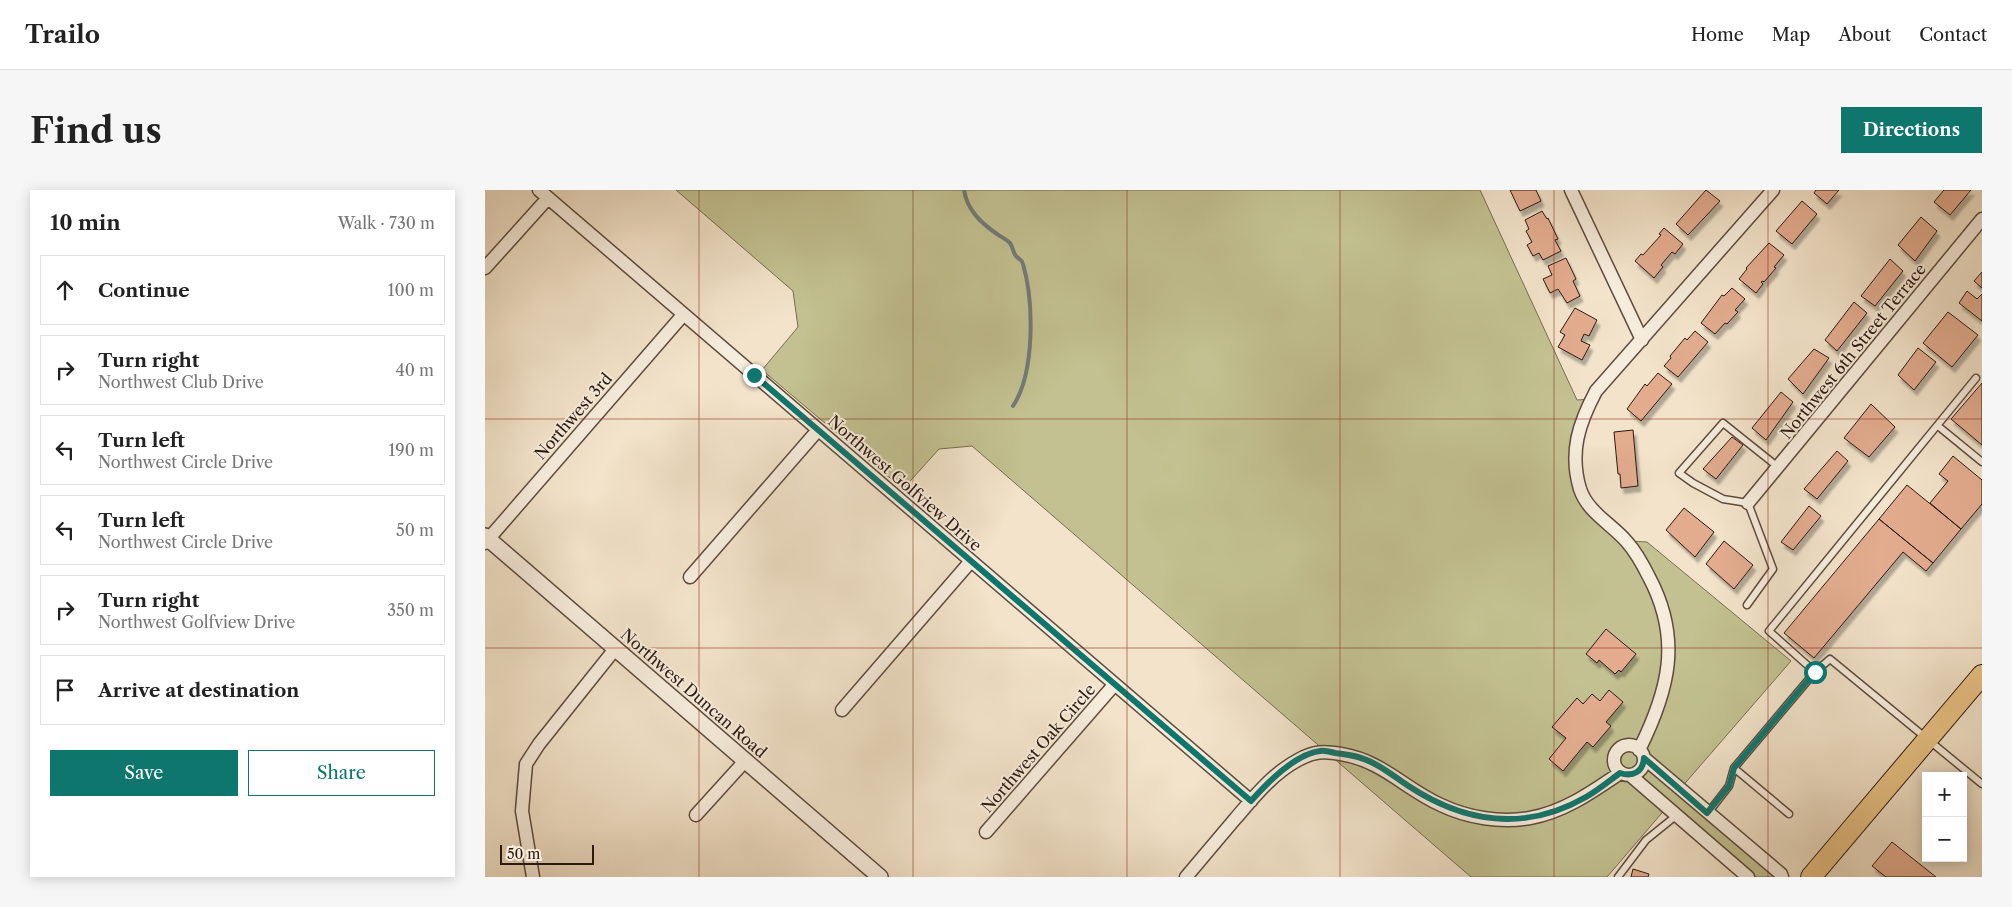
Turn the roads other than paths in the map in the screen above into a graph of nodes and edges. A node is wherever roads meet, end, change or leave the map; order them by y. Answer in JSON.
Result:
{"nodes":[{"id":1,"x":1571,"y":190,"type":"edge"},
{"id":2,"x":1773,"y":190,"type":"edge"},
{"id":3,"x":543,"y":194,"type":"edge"},
{"id":4,"x":1982,"y":219,"type":"edge"},
{"id":5,"x":485,"y":268,"type":"edge"},
{"id":6,"x":683,"y":315,"type":"junction"},
{"id":7,"x":1642,"y":340,"type":"junction"},
{"id":8,"x":1976,"y":378,"type":"dead end"},
{"id":9,"x":1938,"y":426,"type":"junction"},
{"id":10,"x":818,"y":430,"type":"junction"},
{"id":11,"x":1982,"y":462,"type":"edge"},
{"id":12,"x":1779,"y":467,"type":"junction"},
{"id":13,"x":1749,"y":503,"type":"junction"},
{"id":14,"x":486,"y":539,"type":"edge"},
{"id":15,"x":971,"y":561,"type":"junction"},
{"id":16,"x":690,"y":577,"type":"dead end"},
{"id":17,"x":1747,"y":605,"type":"dead end"},
{"id":18,"x":615,"y":649,"type":"junction"},
{"id":19,"x":1815,"y":672,"type":"junction"},
{"id":20,"x":1982,"y":675,"type":"edge"},
{"id":21,"x":1115,"y":685,"type":"junction"},
{"id":22,"x":843,"y":710,"type":"dead end"},
{"id":23,"x":1926,"y":740,"type":"junction"},
{"id":24,"x":1641,"y":754,"type":"junction"},
{"id":25,"x":745,"y":761,"type":"junction"},
{"id":26,"x":1734,"y":768,"type":"junction"},
{"id":27,"x":1625,"y":774,"type":"junction"},
{"id":28,"x":1982,"y":784,"type":"edge"},
{"id":29,"x":1251,"y":801,"type":"junction"},
{"id":30,"x":1707,"y":813,"type":"junction"},
{"id":31,"x":1789,"y":814,"type":"dead end"},
{"id":32,"x":696,"y":815,"type":"dead end"},
{"id":33,"x":1677,"y":815,"type":"junction"},
{"id":34,"x":986,"y":832,"type":"dead end"},
{"id":35,"x":873,"y":875,"type":"edge"},
{"id":36,"x":533,"y":877,"type":"edge"},
{"id":37,"x":1186,"y":877,"type":"edge"},
{"id":38,"x":1618,"y":877,"type":"edge"},
{"id":39,"x":1748,"y":877,"type":"edge"},
{"id":40,"x":1782,"y":877,"type":"edge"},
{"id":41,"x":1811,"y":877,"type":"edge"}],
"edges":[{"from":1,"to":7,"type":"street"},
{"from":2,"to":7,"type":"street"},
{"from":3,"to":5,"type":"street"},
{"from":3,"to":6,"type":"street","name":"Northwest Golfview Drive"},
{"from":4,"to":12,"type":"street","name":"Northwest 6th Street Terrace"},
{"from":6,"to":10,"type":"street","name":"Northwest Golfview Drive"},
{"from":6,"to":14,"type":"street","name":"Northwest 3rd"},
{"from":7,"to":24,"type":"street"},
{"from":8,"to":9,"type":"lane"},
{"from":9,"to":11,"type":"lane"},
{"from":9,"to":19,"type":"lane"},
{"from":10,"to":15,"type":"street","name":"Northwest Golfview Drive"},
{"from":10,"to":16,"type":"street"},
{"from":12,"to":13,"type":"street","name":"Northwest 6th Street Terrace"},
{"from":12,"to":13,"type":"lane"},
{"from":13,"to":17,"type":"lane"},
{"from":14,"to":18,"type":"street","name":"Northwest Duncan Road"},
{"from":15,"to":21,"type":"street","name":"Northwest Golfview Drive"},
{"from":15,"to":22,"type":"street"},
{"from":18,"to":25,"type":"street","name":"Northwest Duncan Road"},
{"from":18,"to":36,"type":"street"},
{"from":19,"to":23,"type":"lane"},
{"from":19,"to":26,"type":"lane"},
{"from":20,"to":23,"type":"main road"},
{"from":21,"to":29,"type":"street","name":"Northwest Golfview Drive"},
{"from":21,"to":34,"type":"street","name":"Northwest Oak Circle"},
{"from":23,"to":28,"type":"lane"},
{"from":23,"to":41,"type":"main road"},
{"from":24,"to":27,"type":"street"},
{"from":24,"to":27,"type":"street"},
{"from":24,"to":30,"type":"street"},
{"from":25,"to":32,"type":"street"},
{"from":25,"to":35,"type":"street","name":"Northwest Duncan Road"},
{"from":26,"to":30,"type":"lane"},
{"from":26,"to":31,"type":"lane"},
{"from":27,"to":29,"type":"street"},
{"from":27,"to":33,"type":"street"},
{"from":29,"to":37,"type":"street"},
{"from":30,"to":40,"type":"street"},
{"from":33,"to":38,"type":"lane"},
{"from":33,"to":39,"type":"street"}]}
